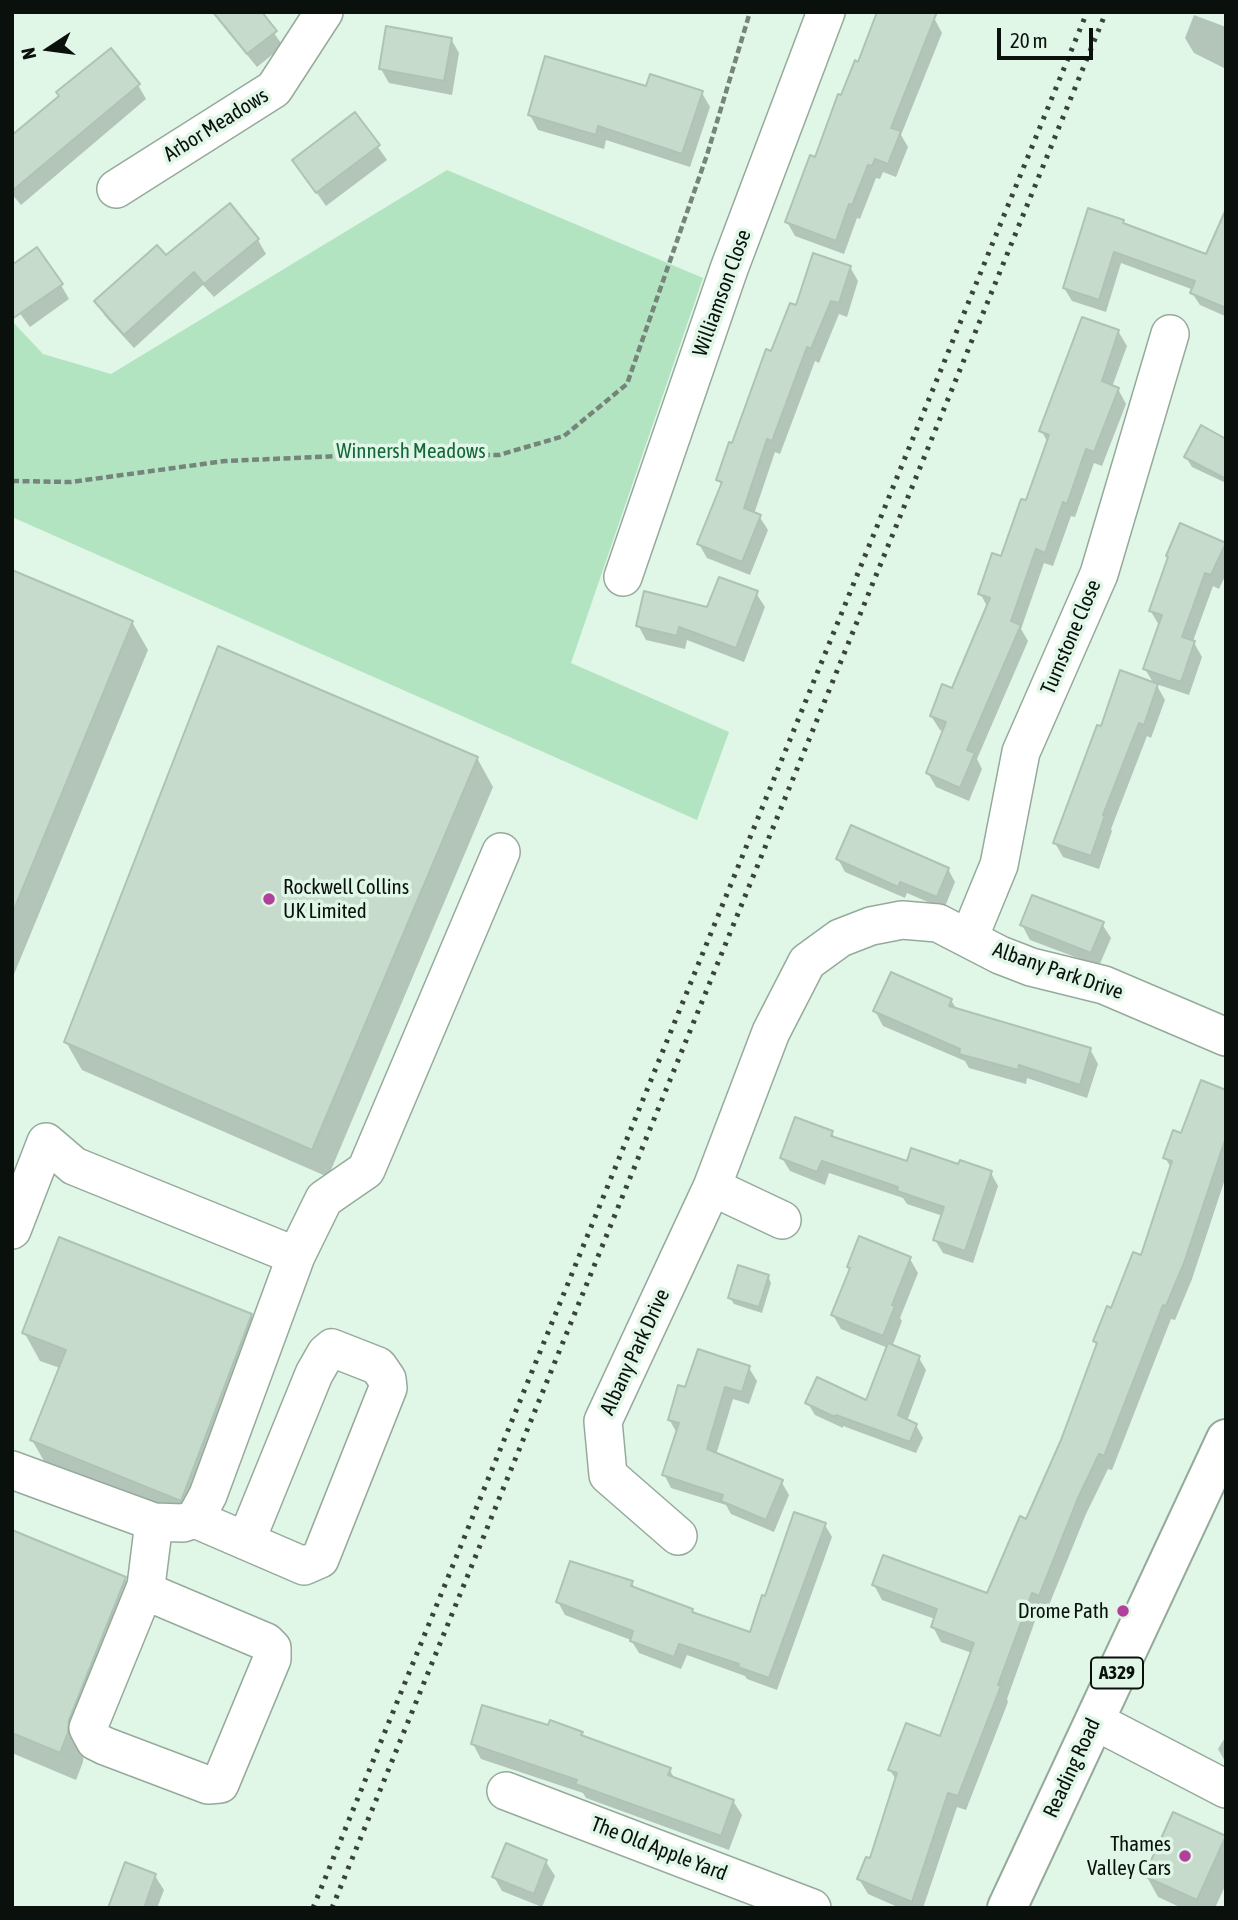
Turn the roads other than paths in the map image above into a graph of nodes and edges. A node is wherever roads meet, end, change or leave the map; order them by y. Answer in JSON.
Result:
{"nodes":[{"id":1,"x":324,"y":12,"type":"edge"},
{"id":2,"x":826,"y":12,"type":"edge"},
{"id":3,"x":116,"y":188,"type":"dead end"},
{"id":4,"x":1170,"y":334,"type":"dead end"},
{"id":5,"x":623,"y":577,"type":"dead end"},
{"id":6,"x":501,"y":852,"type":"dead end"},
{"id":7,"x":969,"y":938,"type":"junction"},
{"id":8,"x":1226,"y":1037,"type":"edge"},
{"id":9,"x":712,"y":1187,"type":"junction"},
{"id":10,"x":782,"y":1220,"type":"dead end"},
{"id":11,"x":12,"y":1230,"type":"edge"},
{"id":12,"x":296,"y":1256,"type":"junction"},
{"id":13,"x":1226,"y":1439,"type":"edge"},
{"id":14,"x":12,"y":1471,"type":"edge"},
{"id":15,"x":195,"y":1519,"type":"junction"},
{"id":16,"x":154,"y":1522,"type":"junction"},
{"id":17,"x":678,"y":1536,"type":"dead end"},
{"id":18,"x":246,"y":1541,"type":"junction"},
{"id":19,"x":146,"y":1586,"type":"junction"},
{"id":20,"x":1095,"y":1721,"type":"junction"},
{"id":21,"x":1226,"y":1789,"type":"edge"},
{"id":22,"x":506,"y":1790,"type":"dead end"},
{"id":23,"x":812,"y":1908,"type":"edge"},
{"id":24,"x":1007,"y":1908,"type":"edge"}],
"edges":[{"from":1,"to":3,"type":"street","name":"Arbor Meadows"},
{"from":2,"to":5,"type":"street","name":"Williamson Close"},
{"from":4,"to":7,"type":"street","name":"Turnstone Close"},
{"from":6,"to":12,"type":"street"},
{"from":7,"to":8,"type":"street","name":"Albany Park Drive"},
{"from":7,"to":9,"type":"street","name":"Albany Park Drive"},
{"from":9,"to":10,"type":"street"},
{"from":9,"to":17,"type":"street","name":"Albany Park Drive"},
{"from":11,"to":12,"type":"street"},
{"from":12,"to":15,"type":"street"},
{"from":13,"to":20,"type":"main road","name":"Reading Road","number":"A329"},
{"from":14,"to":16,"type":"street"},
{"from":15,"to":16,"type":"street"},
{"from":15,"to":18,"type":"street"},
{"from":16,"to":19,"type":"street"},
{"from":18,"to":18,"type":"street"},
{"from":19,"to":19,"type":"street"},
{"from":20,"to":21,"type":"street"},
{"from":20,"to":24,"type":"main road","name":"Reading Road","number":"A329"},
{"from":22,"to":23,"type":"street","name":"The Old Apple Yard"}]}
